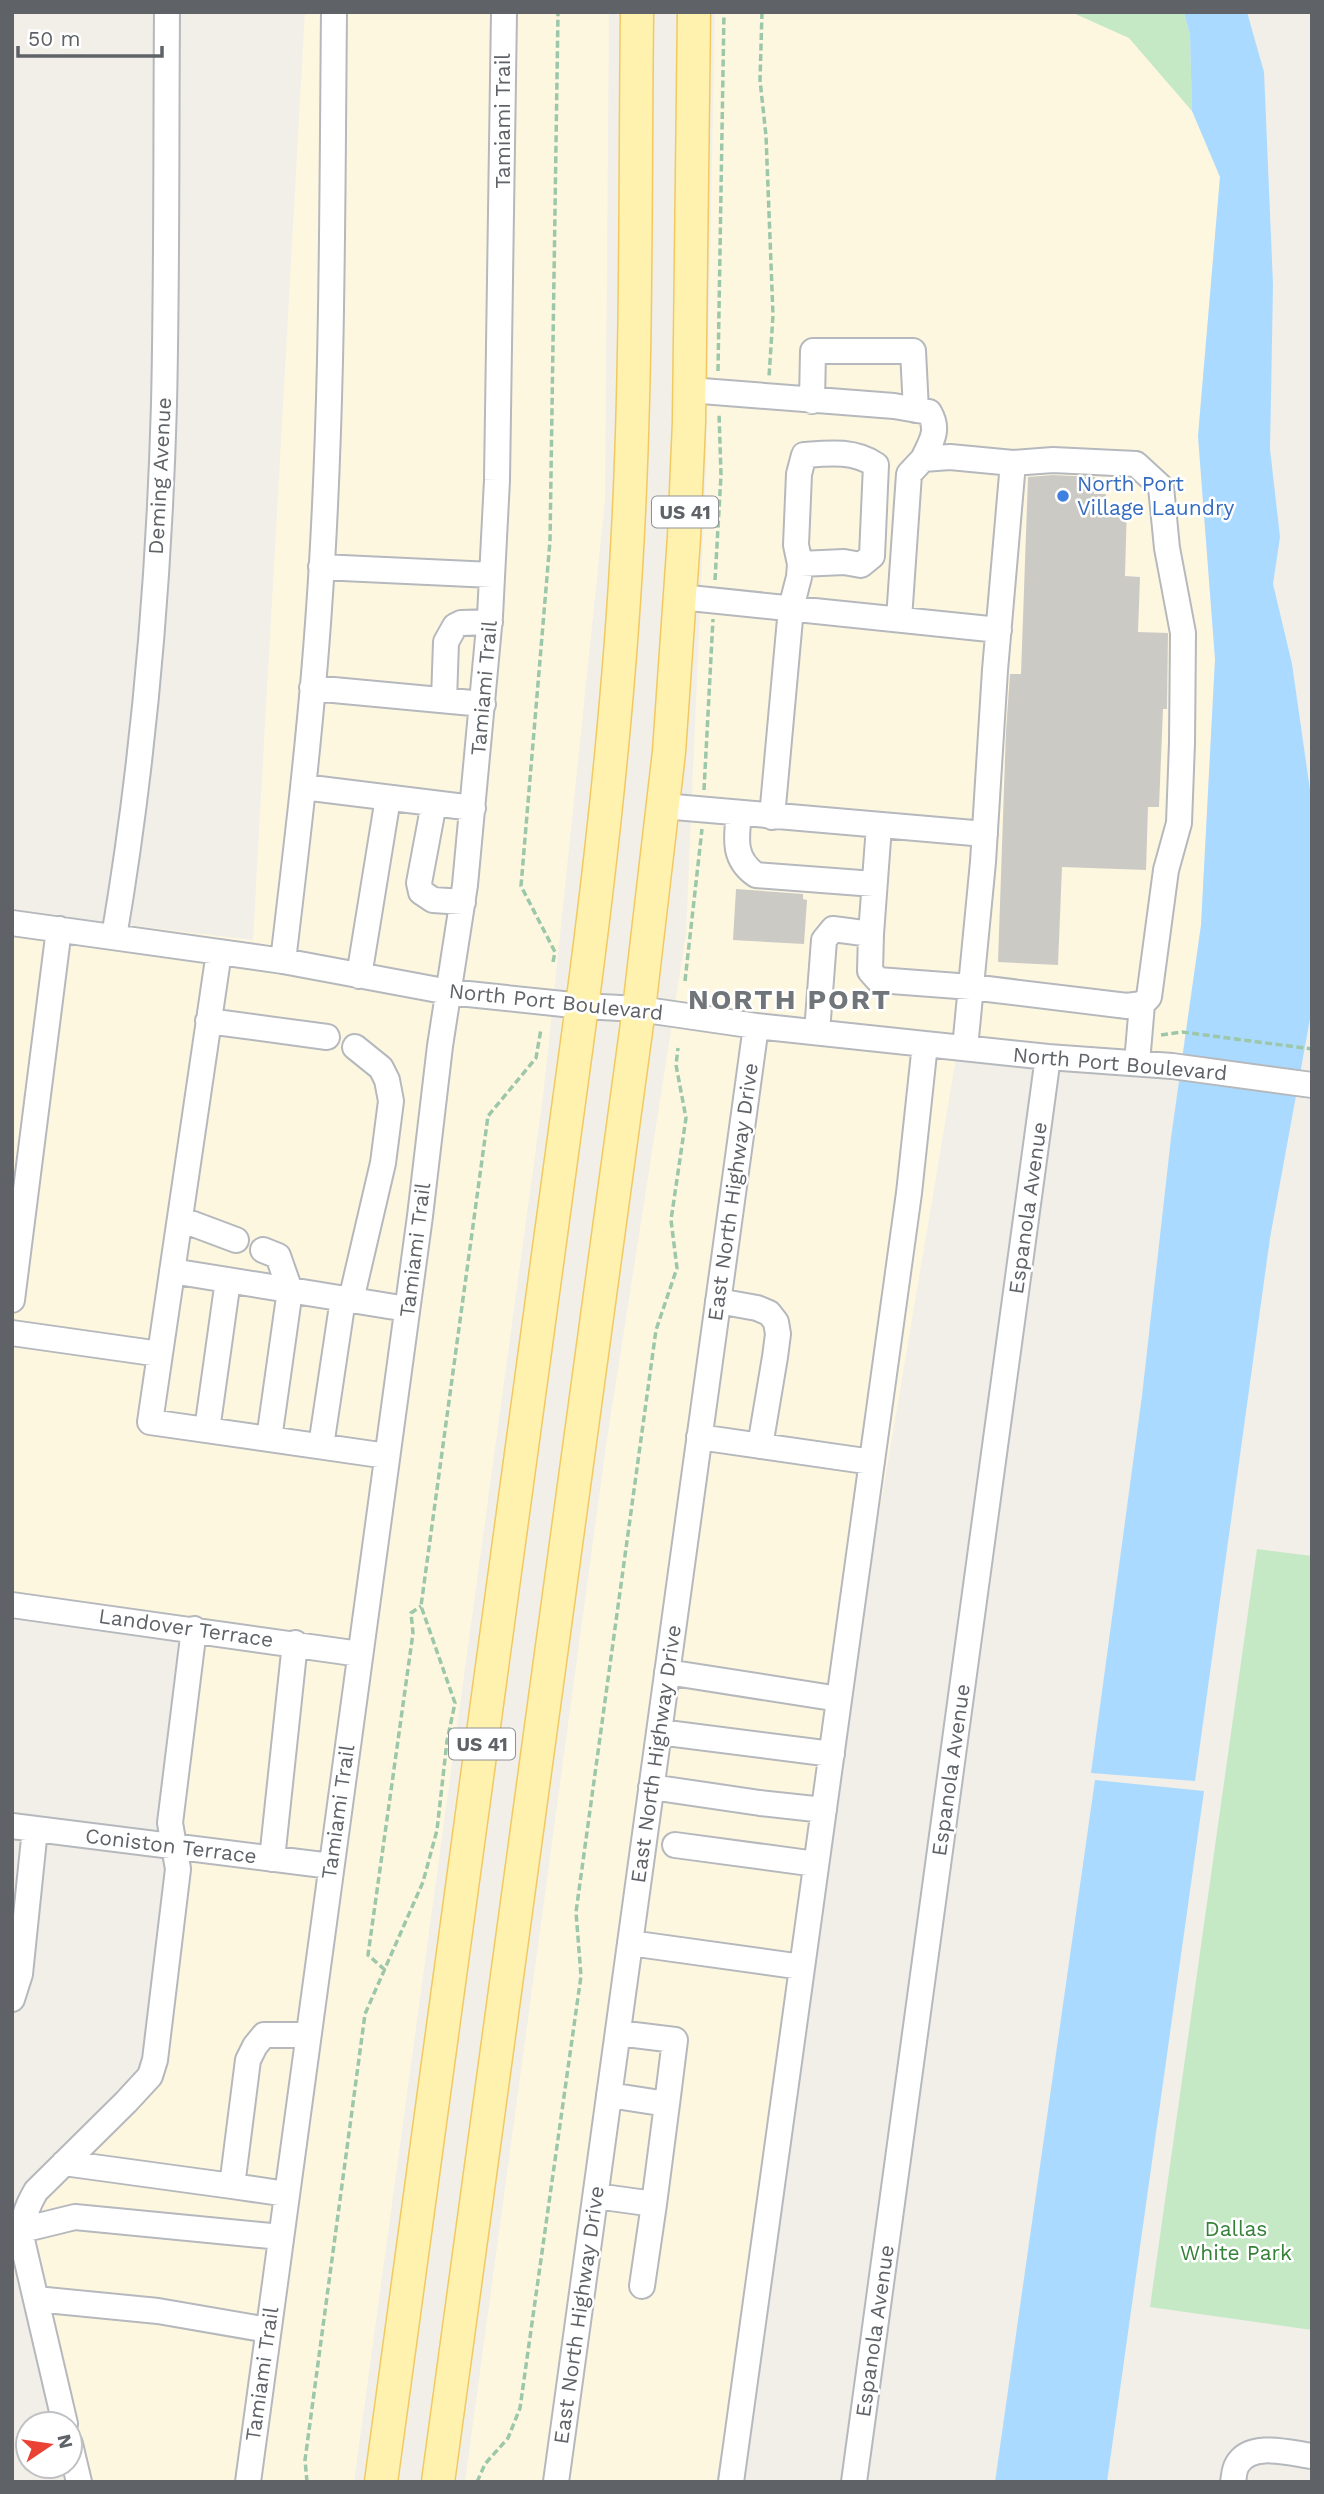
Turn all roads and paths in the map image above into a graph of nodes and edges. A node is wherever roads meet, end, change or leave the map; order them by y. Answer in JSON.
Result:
{"nodes":[{"id":1,"x":167,"y":12,"type":"edge"},
{"id":2,"x":334,"y":12,"type":"edge"},
{"id":3,"x":504,"y":12,"type":"edge"},
{"id":4,"x":558,"y":12,"type":"edge"},
{"id":5,"x":636,"y":12,"type":"edge"},
{"id":6,"x":694,"y":12,"type":"edge"},
{"id":7,"x":762,"y":12,"type":"edge"},
{"id":8,"x":689,"y":390,"type":"junction"},
{"id":9,"x":768,"y":397,"type":"junction"},
{"id":10,"x":812,"y":401,"type":"junction"},
{"id":11,"x":916,"y":410,"type":"junction"},
{"id":12,"x":923,"y":460,"type":"junction"},
{"id":13,"x":1013,"y":463,"type":"junction"},
{"id":14,"x":876,"y":465,"type":"junction"},
{"id":15,"x":800,"y":564,"type":"junction"},
{"id":16,"x":321,"y":568,"type":"junction"},
{"id":17,"x":492,"y":575,"type":"junction"},
{"id":18,"x":680,"y":597,"type":"junction"},
{"id":19,"x":790,"y":608,"type":"junction"},
{"id":20,"x":899,"y":620,"type":"junction"},
{"id":21,"x":490,"y":622,"type":"junction"},
{"id":22,"x":999,"y":629,"type":"junction"},
{"id":23,"x":313,"y":688,"type":"junction"},
{"id":24,"x":444,"y":700,"type":"junction"},
{"id":25,"x":483,"y":704,"type":"junction"},
{"id":26,"x":303,"y":787,"type":"junction"},
{"id":27,"x":388,"y":798,"type":"junction"},
{"id":28,"x":434,"y":803,"type":"junction"},
{"id":29,"x":663,"y":806,"type":"junction"},
{"id":30,"x":473,"y":808,"type":"junction"},
{"id":31,"x":739,"y":814,"type":"junction"},
{"id":32,"x":772,"y":817,"type":"junction"},
{"id":33,"x":879,"y":825,"type":"junction"},
{"id":34,"x":985,"y":834,"type":"junction"},
{"id":35,"x":874,"y":884,"type":"junction"},
{"id":36,"x":463,"y":902,"type":"junction"},
{"id":37,"x":12,"y":923,"type":"edge"},
{"id":38,"x":60,"y":929,"type":"junction"},
{"id":39,"x":871,"y":933,"type":"junction"},
{"id":40,"x":114,"y":937,"type":"junction"},
{"id":41,"x":219,"y":952,"type":"junction"},
{"id":42,"x":283,"y":961,"type":"junction"},
{"id":43,"x":553,"y":962,"type":"dead end"},
{"id":44,"x":359,"y":975,"type":"junction"},
{"id":45,"x":971,"y":987,"type":"junction"},
{"id":46,"x":449,"y":992,"type":"junction"},
{"id":47,"x":1142,"y":1004,"type":"junction"},
{"id":48,"x":582,"y":1006,"type":"junction"},
{"id":49,"x":639,"y":1009,"type":"junction"},
{"id":50,"x":208,"y":1021,"type":"junction"},
{"id":51,"x":756,"y":1026,"type":"junction"},
{"id":52,"x":541,"y":1029,"type":"dead end"},
{"id":53,"x":817,"y":1032,"type":"junction"},
{"id":54,"x":1182,"y":1032,"type":"dead end"},
{"id":55,"x":327,"y":1037,"type":"dead end"},
{"id":56,"x":925,"y":1044,"type":"junction"},
{"id":57,"x":355,"y":1046,"type":"dead end"},
{"id":58,"x":678,"y":1048,"type":"dead end"},
{"id":59,"x":965,"y":1048,"type":"junction"},
{"id":60,"x":1312,"y":1049,"type":"edge"},
{"id":61,"x":1048,"y":1057,"type":"junction"},
{"id":62,"x":1137,"y":1063,"type":"junction"},
{"id":63,"x":1312,"y":1085,"type":"edge"},
{"id":64,"x":180,"y":1219,"type":"junction"},
{"id":65,"x":236,"y":1240,"type":"dead end"},
{"id":66,"x":263,"y":1250,"type":"dead end"},
{"id":67,"x":173,"y":1271,"type":"junction"},
{"id":68,"x":228,"y":1280,"type":"junction"},
{"id":69,"x":289,"y":1290,"type":"junction"},
{"id":70,"x":347,"y":1299,"type":"junction"},
{"id":71,"x":12,"y":1300,"type":"edge"},
{"id":72,"x":718,"y":1301,"type":"junction"},
{"id":73,"x":407,"y":1309,"type":"junction"},
{"id":74,"x":12,"y":1333,"type":"edge"},
{"id":75,"x":160,"y":1354,"type":"junction"},
{"id":76,"x":207,"y":1430,"type":"junction"},
{"id":77,"x":699,"y":1437,"type":"junction"},
{"id":78,"x":269,"y":1439,"type":"junction"},
{"id":79,"x":321,"y":1446,"type":"junction"},
{"id":80,"x":760,"y":1446,"type":"junction"},
{"id":81,"x":387,"y":1456,"type":"junction"},
{"id":82,"x":872,"y":1462,"type":"junction"},
{"id":83,"x":12,"y":1605,"type":"edge"},
{"id":84,"x":421,"y":1606,"type":"junction"},
{"id":85,"x":194,"y":1629,"type":"junction"},
{"id":86,"x":295,"y":1643,"type":"junction"},
{"id":87,"x":360,"y":1654,"type":"junction"},
{"id":88,"x":667,"y":1672,"type":"junction"},
{"id":89,"x":839,"y":1699,"type":"junction"},
{"id":90,"x":659,"y":1732,"type":"junction"},
{"id":91,"x":832,"y":1754,"type":"junction"},
{"id":92,"x":651,"y":1787,"type":"junction"},
{"id":93,"x":824,"y":1810,"type":"junction"},
{"id":94,"x":24,"y":1827,"type":"edge"},
{"id":95,"x":675,"y":1845,"type":"dead end"},
{"id":96,"x":175,"y":1847,"type":"junction"},
{"id":97,"x":272,"y":1859,"type":"junction"},
{"id":98,"x":816,"y":1864,"type":"junction"},
{"id":99,"x":331,"y":1866,"type":"junction"},
{"id":100,"x":630,"y":1943,"type":"junction"},
{"id":101,"x":802,"y":1967,"type":"junction"},
{"id":102,"x":385,"y":1970,"type":"junction"},
{"id":103,"x":12,"y":1999,"type":"edge"},
{"id":104,"x":618,"y":2033,"type":"junction"},
{"id":105,"x":308,"y":2035,"type":"junction"},
{"id":106,"x":609,"y":2095,"type":"junction"},
{"id":107,"x":667,"y":2104,"type":"junction"},
{"id":108,"x":64,"y":2163,"type":"junction"},
{"id":109,"x":232,"y":2186,"type":"junction"},
{"id":110,"x":287,"y":2194,"type":"junction"},
{"id":111,"x":596,"y":2196,"type":"junction"},
{"id":112,"x":654,"y":2204,"type":"junction"},
{"id":113,"x":22,"y":2230,"type":"junction"},
{"id":114,"x":281,"y":2237,"type":"junction"},
{"id":115,"x":642,"y":2286,"type":"dead end"},
{"id":116,"x":36,"y":2299,"type":"junction"},
{"id":117,"x":268,"y":2330,"type":"junction"},
{"id":118,"x":62,"y":2410,"type":"edge"},
{"id":119,"x":1312,"y":2456,"type":"edge"},
{"id":120,"x":385,"y":2475,"type":"edge"},
{"id":121,"x":248,"y":2482,"type":"edge"},
{"id":122,"x":307,"y":2482,"type":"edge"},
{"id":123,"x":438,"y":2482,"type":"edge"},
{"id":124,"x":477,"y":2482,"type":"edge"},
{"id":125,"x":556,"y":2482,"type":"edge"},
{"id":126,"x":731,"y":2482,"type":"edge"},
{"id":127,"x":854,"y":2482,"type":"edge"},
{"id":128,"x":1233,"y":2482,"type":"edge"}],
"edges":[{"from":1,"to":40,"type":"street","name":"Deming Avenue"},
{"from":2,"to":16,"type":"street"},
{"from":3,"to":17,"type":"street","name":"Tamiami Trail"},
{"from":4,"to":43,"type":"path"},
{"from":5,"to":48,"type":"main road","number":"US 41"},
{"from":6,"to":8,"type":"main road","number":"US 41"},
{"from":7,"to":9,"type":"path"},
{"from":8,"to":9,"type":"street"},
{"from":8,"to":18,"type":"main road","number":"US 41"},
{"from":9,"to":10,"type":"street"},
{"from":10,"to":11,"type":"street"},
{"from":10,"to":11,"type":"street"},
{"from":11,"to":12,"type":"street"},
{"from":12,"to":13,"type":"street"},
{"from":12,"to":14,"type":"street"},
{"from":12,"to":20,"type":"street"},
{"from":13,"to":22,"type":"street"},
{"from":13,"to":47,"type":"street"},
{"from":14,"to":15,"type":"street"},
{"from":14,"to":15,"type":"street"},
{"from":15,"to":19,"type":"street"},
{"from":16,"to":17,"type":"street"},
{"from":16,"to":23,"type":"street"},
{"from":17,"to":21,"type":"street","name":"Tamiami Trail"},
{"from":18,"to":19,"type":"street"},
{"from":18,"to":29,"type":"main road","number":"US 41"},
{"from":19,"to":20,"type":"street"},
{"from":19,"to":32,"type":"street"},
{"from":20,"to":22,"type":"street"},
{"from":21,"to":24,"type":"street"},
{"from":21,"to":25,"type":"street","name":"Tamiami Trail"},
{"from":22,"to":34,"type":"street"},
{"from":23,"to":24,"type":"street"},
{"from":23,"to":26,"type":"street"},
{"from":24,"to":25,"type":"street"},
{"from":25,"to":30,"type":"street","name":"Tamiami Trail"},
{"from":26,"to":27,"type":"street"},
{"from":26,"to":42,"type":"street"},
{"from":27,"to":28,"type":"street"},
{"from":27,"to":44,"type":"street"},
{"from":28,"to":30,"type":"street"},
{"from":28,"to":36,"type":"street"},
{"from":29,"to":31,"type":"street"},
{"from":29,"to":49,"type":"main road","number":"US 41"},
{"from":30,"to":36,"type":"street","name":"Tamiami Trail"},
{"from":31,"to":32,"type":"street"},
{"from":31,"to":35,"type":"street"},
{"from":32,"to":33,"type":"street"},
{"from":33,"to":34,"type":"street"},
{"from":33,"to":35,"type":"street"},
{"from":34,"to":45,"type":"street"},
{"from":35,"to":39,"type":"street"},
{"from":36,"to":46,"type":"street","name":"Tamiami Trail"},
{"from":37,"to":38,"type":"street","name":"North Port Boulevard"},
{"from":38,"to":40,"type":"street","name":"North Port Boulevard"},
{"from":38,"to":71,"type":"street"},
{"from":39,"to":45,"type":"street"},
{"from":39,"to":53,"type":"street"},
{"from":40,"to":41,"type":"street","name":"North Port Boulevard"},
{"from":41,"to":42,"type":"street","name":"North Port Boulevard"},
{"from":41,"to":50,"type":"street"},
{"from":42,"to":44,"type":"street","name":"North Port Boulevard"},
{"from":44,"to":46,"type":"street","name":"North Port Boulevard"},
{"from":45,"to":47,"type":"street"},
{"from":45,"to":59,"type":"street"},
{"from":46,"to":48,"type":"street","name":"North Port Boulevard"},
{"from":46,"to":73,"type":"street","name":"Tamiami Trail"},
{"from":47,"to":62,"type":"street"},
{"from":48,"to":49,"type":"street","name":"North Port Boulevard"},
{"from":48,"to":120,"type":"main road","number":"US 41"},
{"from":49,"to":51,"type":"street","name":"North Port Boulevard"},
{"from":49,"to":123,"type":"main road","number":"US 41"},
{"from":50,"to":55,"type":"street"},
{"from":50,"to":64,"type":"street"},
{"from":51,"to":53,"type":"street","name":"North Port Boulevard"},
{"from":51,"to":72,"type":"street","name":"East North Highway Drive"},
{"from":52,"to":84,"type":"path"},
{"from":53,"to":56,"type":"street","name":"North Port Boulevard"},
{"from":54,"to":60,"type":"path"},
{"from":56,"to":59,"type":"street","name":"North Port Boulevard"},
{"from":56,"to":82,"type":"street"},
{"from":57,"to":70,"type":"street"},
{"from":58,"to":124,"type":"path"},
{"from":59,"to":61,"type":"street","name":"North Port Boulevard"},
{"from":61,"to":62,"type":"street","name":"North Port Boulevard"},
{"from":61,"to":127,"type":"street","name":"Espanola Avenue"},
{"from":62,"to":63,"type":"street","name":"North Port Boulevard"},
{"from":64,"to":65,"type":"street"},
{"from":64,"to":67,"type":"street"},
{"from":66,"to":69,"type":"street"},
{"from":67,"to":68,"type":"street"},
{"from":67,"to":75,"type":"street"},
{"from":68,"to":69,"type":"street"},
{"from":68,"to":76,"type":"street"},
{"from":69,"to":70,"type":"street"},
{"from":69,"to":78,"type":"street"},
{"from":70,"to":73,"type":"street"},
{"from":70,"to":79,"type":"street"},
{"from":72,"to":77,"type":"street","name":"East North Highway Drive"},
{"from":72,"to":80,"type":"street"},
{"from":73,"to":81,"type":"street","name":"Tamiami Trail"},
{"from":74,"to":75,"type":"street"},
{"from":75,"to":76,"type":"street"},
{"from":76,"to":78,"type":"street"},
{"from":77,"to":80,"type":"street"},
{"from":77,"to":88,"type":"street","name":"East North Highway Drive"},
{"from":78,"to":79,"type":"street"},
{"from":79,"to":81,"type":"street"},
{"from":80,"to":82,"type":"street"},
{"from":81,"to":87,"type":"street","name":"Tamiami Trail"},
{"from":82,"to":89,"type":"street"},
{"from":83,"to":85,"type":"street","name":"Landover Terrace"},
{"from":84,"to":102,"type":"path"},
{"from":84,"to":102,"type":"path"},
{"from":85,"to":86,"type":"street","name":"Landover Terrace"},
{"from":85,"to":96,"type":"street"},
{"from":86,"to":87,"type":"street","name":"Landover Terrace"},
{"from":86,"to":97,"type":"street"},
{"from":87,"to":99,"type":"street","name":"Tamiami Trail"},
{"from":88,"to":89,"type":"street"},
{"from":88,"to":90,"type":"street","name":"East North Highway Drive"},
{"from":89,"to":91,"type":"street"},
{"from":90,"to":91,"type":"street"},
{"from":90,"to":92,"type":"street","name":"East North Highway Drive"},
{"from":91,"to":93,"type":"street"},
{"from":92,"to":93,"type":"street"},
{"from":92,"to":100,"type":"street","name":"East North Highway Drive"},
{"from":93,"to":98,"type":"street"},
{"from":94,"to":96,"type":"street","name":"Coniston Terrace"},
{"from":94,"to":103,"type":"street"},
{"from":95,"to":98,"type":"street"},
{"from":96,"to":97,"type":"street","name":"Coniston Terrace"},
{"from":96,"to":108,"type":"street"},
{"from":97,"to":99,"type":"street","name":"Coniston Terrace"},
{"from":98,"to":101,"type":"street"},
{"from":99,"to":105,"type":"street","name":"Tamiami Trail"},
{"from":100,"to":101,"type":"street"},
{"from":100,"to":104,"type":"street","name":"East North Highway Drive"},
{"from":101,"to":126,"type":"street"},
{"from":102,"to":122,"type":"path"},
{"from":104,"to":106,"type":"street","name":"East North Highway Drive"},
{"from":104,"to":107,"type":"street"},
{"from":105,"to":109,"type":"street"},
{"from":105,"to":110,"type":"street","name":"Tamiami Trail"},
{"from":106,"to":107,"type":"street"},
{"from":106,"to":111,"type":"street","name":"East North Highway Drive"},
{"from":107,"to":112,"type":"street"},
{"from":108,"to":109,"type":"street"},
{"from":108,"to":113,"type":"street"},
{"from":109,"to":110,"type":"street"},
{"from":110,"to":114,"type":"street","name":"Tamiami Trail"},
{"from":111,"to":112,"type":"street"},
{"from":111,"to":125,"type":"street","name":"East North Highway Drive"},
{"from":112,"to":115,"type":"street"},
{"from":113,"to":114,"type":"street"},
{"from":113,"to":116,"type":"street"},
{"from":114,"to":117,"type":"street","name":"Tamiami Trail"},
{"from":116,"to":117,"type":"street"},
{"from":116,"to":118,"type":"street"},
{"from":117,"to":121,"type":"street","name":"Tamiami Trail"},
{"from":119,"to":128,"type":"street"}]}
